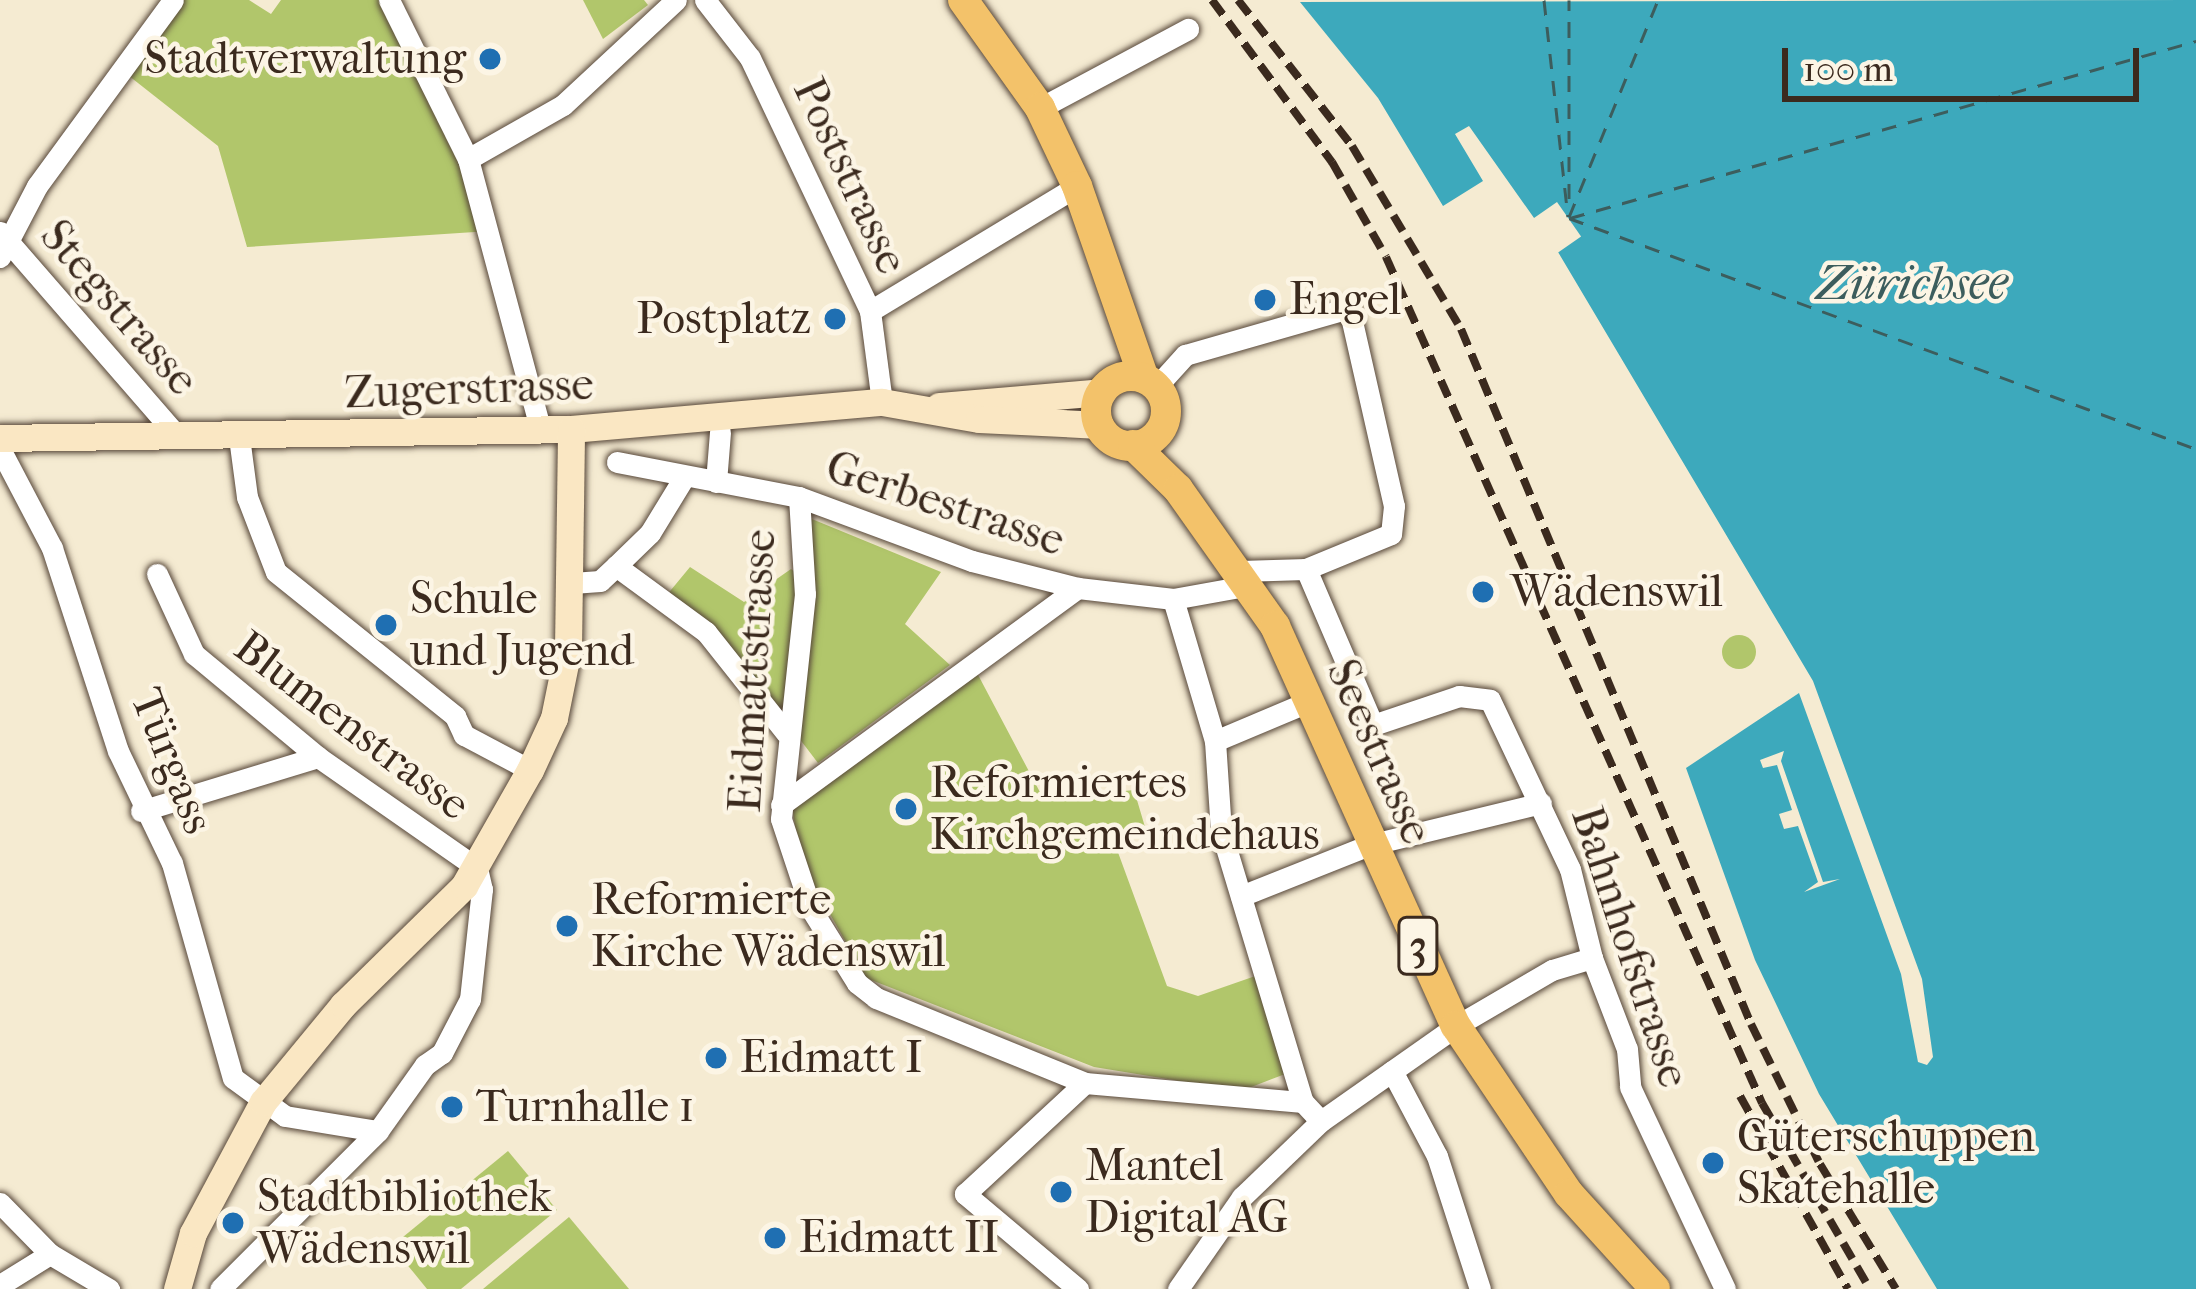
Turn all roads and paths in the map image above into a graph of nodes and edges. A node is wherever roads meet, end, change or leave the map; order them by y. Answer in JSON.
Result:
{"nodes":[{"id":1,"x":173,"y":0,"type":"edge"},
{"id":2,"x":389,"y":0,"type":"edge"},
{"id":3,"x":676,"y":0,"type":"edge"},
{"id":4,"x":706,"y":0,"type":"edge"},
{"id":5,"x":963,"y":0,"type":"edge"},
{"id":6,"x":1188,"y":28,"type":"dead end"},
{"id":7,"x":1040,"y":108,"type":"junction"},
{"id":8,"x":467,"y":159,"type":"junction"},
{"id":9,"x":1077,"y":186,"type":"junction"},
{"id":10,"x":2,"y":242,"type":"edge"},
{"id":11,"x":870,"y":311,"type":"junction"},
{"id":12,"x":1129,"y":384,"type":"junction"},
{"id":13,"x":881,"y":402,"type":"junction"},
{"id":14,"x":939,"y":406,"type":"junction"},
{"id":15,"x":1100,"y":425,"type":"junction"},
{"id":16,"x":540,"y":428,"type":"junction"},
{"id":17,"x":571,"y":429,"type":"junction"},
{"id":18,"x":1161,"y":429,"type":"junction"},
{"id":19,"x":720,"y":432,"type":"dead end"},
{"id":20,"x":239,"y":436,"type":"junction"},
{"id":21,"x":178,"y":437,"type":"junction"},
{"id":22,"x":0,"y":438,"type":"edge"},
{"id":23,"x":1133,"y":445,"type":"junction"},
{"id":24,"x":0,"y":449,"type":"edge"},
{"id":25,"x":617,"y":462,"type":"dead end"},
{"id":26,"x":683,"y":479,"type":"junction"},
{"id":27,"x":716,"y":482,"type":"junction"},
{"id":28,"x":1178,"y":489,"type":"junction"},
{"id":29,"x":799,"y":497,"type":"junction"},
{"id":30,"x":616,"y":566,"type":"junction"},
{"id":31,"x":1306,"y":569,"type":"junction"},
{"id":32,"x":157,"y":574,"type":"dead end"},
{"id":33,"x":1246,"y":578,"type":"junction"},
{"id":34,"x":572,"y":584,"type":"junction"},
{"id":35,"x":1078,"y":588,"type":"junction"},
{"id":36,"x":1173,"y":599,"type":"junction"},
{"id":37,"x":1308,"y":702,"type":"junction"},
{"id":38,"x":786,"y":733,"type":"junction"},
{"id":39,"x":1215,"y":741,"type":"junction"},
{"id":40,"x":318,"y":757,"type":"junction"},
{"id":41,"x":530,"y":770,"type":"junction"},
{"id":42,"x":1541,"y":803,"type":"junction"},
{"id":43,"x":781,"y":805,"type":"junction"},
{"id":44,"x":141,"y":811,"type":"junction"},
{"id":45,"x":1369,"y":844,"type":"junction"},
{"id":46,"x":477,"y":868,"type":"junction"},
{"id":47,"x":1241,"y":896,"type":"junction"},
{"id":48,"x":1592,"y":958,"type":"junction"},
{"id":49,"x":1456,"y":1026,"type":"junction"},
{"id":50,"x":1392,"y":1071,"type":"junction"},
{"id":51,"x":1084,"y":1083,"type":"junction"},
{"id":52,"x":262,"y":1102,"type":"junction"},
{"id":53,"x":1304,"y":1102,"type":"junction"},
{"id":54,"x":1321,"y":1121,"type":"junction"},
{"id":55,"x":377,"y":1132,"type":"junction"},
{"id":56,"x":0,"y":1203,"type":"edge"},
{"id":57,"x":50,"y":1254,"type":"junction"},
{"id":58,"x":0,"y":1286,"type":"edge"},
{"id":59,"x":109,"y":1289,"type":"edge"},
{"id":60,"x":177,"y":1289,"type":"edge"},
{"id":61,"x":220,"y":1289,"type":"edge"},
{"id":62,"x":1078,"y":1289,"type":"edge"},
{"id":63,"x":1178,"y":1289,"type":"edge"},
{"id":64,"x":1480,"y":1289,"type":"edge"},
{"id":65,"x":1655,"y":1289,"type":"edge"},
{"id":66,"x":1725,"y":1289,"type":"edge"}],
"edges":[{"from":1,"to":10,"type":"street"},
{"from":2,"to":8,"type":"street"},
{"from":3,"to":8,"type":"street"},
{"from":4,"to":11,"type":"street","name":"Poststrasse"},
{"from":5,"to":7,"type":"main road"},
{"from":6,"to":7,"type":"street"},
{"from":7,"to":9,"type":"main road"},
{"from":8,"to":16,"type":"street"},
{"from":9,"to":11,"type":"street"},
{"from":9,"to":12,"type":"main road"},
{"from":10,"to":21,"type":"street","name":"Stegstrasse"},
{"from":11,"to":13,"type":"street","name":"Poststrasse"},
{"from":12,"to":14,"type":"main road","name":"Zugerstrasse"},
{"from":12,"to":15,"type":"main road"},
{"from":12,"to":18,"type":"main road","name":"Seestrasse"},
{"from":12,"to":31,"type":"street"},
{"from":13,"to":14,"type":"main road","name":"Zugerstrasse"},
{"from":13,"to":17,"type":"main road","name":"Zugerstrasse"},
{"from":14,"to":15,"type":"main road","name":"Zugerstrasse"},
{"from":15,"to":23,"type":"main road","name":"Seestrasse"},
{"from":16,"to":17,"type":"main road","name":"Zugerstrasse"},
{"from":16,"to":20,"type":"main road","name":"Zugerstrasse"},
{"from":17,"to":34,"type":"main road"},
{"from":18,"to":23,"type":"main road"},
{"from":18,"to":28,"type":"main road","name":"Seestrasse","number":"3"},
{"from":19,"to":27,"type":"street"},
{"from":20,"to":21,"type":"main road","name":"Zugerstrasse"},
{"from":20,"to":41,"type":"street"},
{"from":21,"to":22,"type":"main road","name":"Zugerstrasse"},
{"from":23,"to":28,"type":"main road","name":"Seestrasse","number":"3"},
{"from":24,"to":44,"type":"street","name":"Türgass"},
{"from":25,"to":26,"type":"street","name":"Gerbestrasse"},
{"from":26,"to":27,"type":"street","name":"Gerbestrasse"},
{"from":26,"to":30,"type":"street"},
{"from":27,"to":29,"type":"street","name":"Gerbestrasse"},
{"from":28,"to":33,"type":"main road","name":"Seestrasse","number":"3"},
{"from":29,"to":35,"type":"street","name":"Gerbestrasse"},
{"from":29,"to":38,"type":"street","name":"Eidmattstrasse"},
{"from":30,"to":34,"type":"street"},
{"from":30,"to":38,"type":"street"},
{"from":31,"to":33,"type":"street"},
{"from":31,"to":42,"type":"street","name":"Bahnhofstrasse"},
{"from":32,"to":40,"type":"street","name":"Blumenstrasse"},
{"from":33,"to":36,"type":"street","name":"Gerbestrasse"},
{"from":33,"to":37,"type":"main road","name":"Seestrasse","number":"3"},
{"from":34,"to":41,"type":"main road"},
{"from":35,"to":36,"type":"street","name":"Gerbestrasse"},
{"from":35,"to":43,"type":"street"},
{"from":36,"to":39,"type":"street"},
{"from":37,"to":39,"type":"street"},
{"from":37,"to":45,"type":"main road","name":"Seestrasse","number":"3"},
{"from":38,"to":43,"type":"street","name":"Eidmattstrasse"},
{"from":39,"to":47,"type":"street"},
{"from":40,"to":44,"type":"street"},
{"from":40,"to":46,"type":"street","name":"Blumenstrasse"},
{"from":41,"to":46,"type":"main road"},
{"from":42,"to":45,"type":"street"},
{"from":42,"to":48,"type":"street","name":"Bahnhofstrasse"},
{"from":43,"to":51,"type":"street","name":"Eidmattstrasse"},
{"from":44,"to":52,"type":"street","name":"Türgass"},
{"from":45,"to":47,"type":"street"},
{"from":45,"to":49,"type":"main road","name":"Seestrasse","number":"3"},
{"from":46,"to":52,"type":"main road"},
{"from":46,"to":55,"type":"street"},
{"from":47,"to":53,"type":"street"},
{"from":48,"to":49,"type":"street"},
{"from":48,"to":66,"type":"street","name":"Bahnhofstrasse"},
{"from":49,"to":50,"type":"street"},
{"from":49,"to":65,"type":"main road","name":"Seestrasse","number":"3"},
{"from":50,"to":54,"type":"street"},
{"from":50,"to":64,"type":"street"},
{"from":51,"to":53,"type":"street","name":"Eidmattstrasse"},
{"from":51,"to":62,"type":"street"},
{"from":52,"to":55,"type":"street"},
{"from":52,"to":60,"type":"main road"},
{"from":53,"to":54,"type":"street"},
{"from":54,"to":63,"type":"street"},
{"from":55,"to":61,"type":"street"},
{"from":56,"to":57,"type":"street"},
{"from":57,"to":58,"type":"street"},
{"from":57,"to":59,"type":"street"}]}
